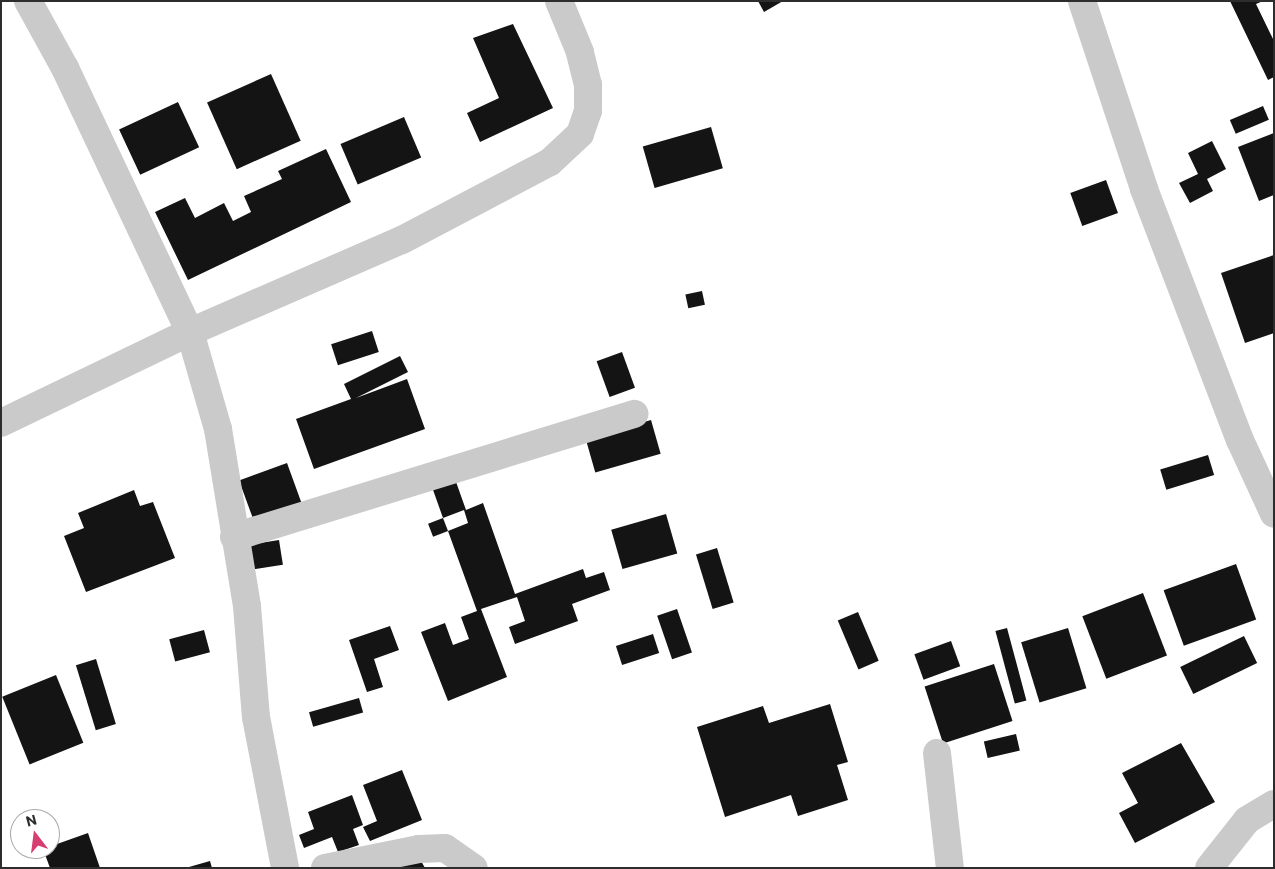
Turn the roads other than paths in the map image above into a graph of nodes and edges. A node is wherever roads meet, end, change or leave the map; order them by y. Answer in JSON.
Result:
{"nodes":[{"id":1,"x":28,"y":1,"type":"edge"},
{"id":2,"x":559,"y":1,"type":"edge"},
{"id":3,"x":1082,"y":1,"type":"edge"},
{"id":4,"x":190,"y":332,"type":"junction"},
{"id":5,"x":635,"y":414,"type":"dead end"},
{"id":6,"x":1,"y":423,"type":"edge"},
{"id":7,"x":1274,"y":514,"type":"edge"},
{"id":8,"x":234,"y":537,"type":"junction"},
{"id":9,"x":937,"y":753,"type":"dead end"},
{"id":10,"x":1274,"y":804,"type":"edge"},
{"id":11,"x":285,"y":868,"type":"edge"},
{"id":12,"x":325,"y":868,"type":"edge"},
{"id":13,"x":474,"y":868,"type":"edge"},
{"id":14,"x":950,"y":868,"type":"edge"},
{"id":15,"x":1210,"y":868,"type":"edge"}],
"edges":[{"from":1,"to":4,"type":"street"},
{"from":2,"to":4,"type":"street"},
{"from":3,"to":7,"type":"street"},
{"from":4,"to":6,"type":"street"},
{"from":4,"to":8,"type":"street"},
{"from":5,"to":8,"type":"street"},
{"from":8,"to":11,"type":"street"},
{"from":9,"to":14,"type":"street"},
{"from":10,"to":15,"type":"street"},
{"from":12,"to":13,"type":"street"}]}
